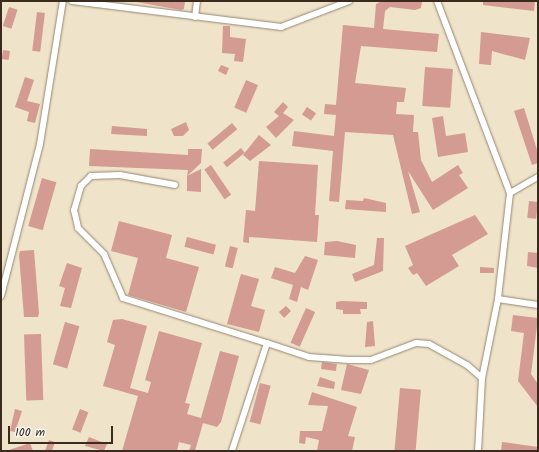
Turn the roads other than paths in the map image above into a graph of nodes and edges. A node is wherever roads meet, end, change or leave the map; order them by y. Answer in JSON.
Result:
{"nodes":[{"id":1,"x":63,"y":1,"type":"edge"},
{"id":2,"x":72,"y":1,"type":"edge"},
{"id":3,"x":197,"y":1,"type":"edge"},
{"id":4,"x":349,"y":1,"type":"edge"},
{"id":5,"x":437,"y":1,"type":"edge"},
{"id":6,"x":195,"y":17,"type":"junction"},
{"id":7,"x":538,"y":177,"type":"edge"},
{"id":8,"x":175,"y":185,"type":"dead end"},
{"id":9,"x":510,"y":193,"type":"junction"},
{"id":10,"x":1,"y":296,"type":"edge"},
{"id":11,"x":498,"y":299,"type":"junction"},
{"id":12,"x":538,"y":305,"type":"edge"},
{"id":13,"x":267,"y":343,"type":"junction"},
{"id":14,"x":482,"y":378,"type":"junction"},
{"id":15,"x":232,"y":451,"type":"edge"},
{"id":16,"x":478,"y":451,"type":"edge"}],
"edges":[{"from":1,"to":10,"type":"street"},
{"from":2,"to":6,"type":"street"},
{"from":3,"to":6,"type":"street"},
{"from":4,"to":6,"type":"street"},
{"from":5,"to":9,"type":"street"},
{"from":7,"to":9,"type":"street"},
{"from":8,"to":13,"type":"street"},
{"from":9,"to":11,"type":"street"},
{"from":11,"to":12,"type":"street"},
{"from":11,"to":14,"type":"street"},
{"from":13,"to":14,"type":"street"},
{"from":13,"to":15,"type":"street"},
{"from":14,"to":16,"type":"street"}]}
